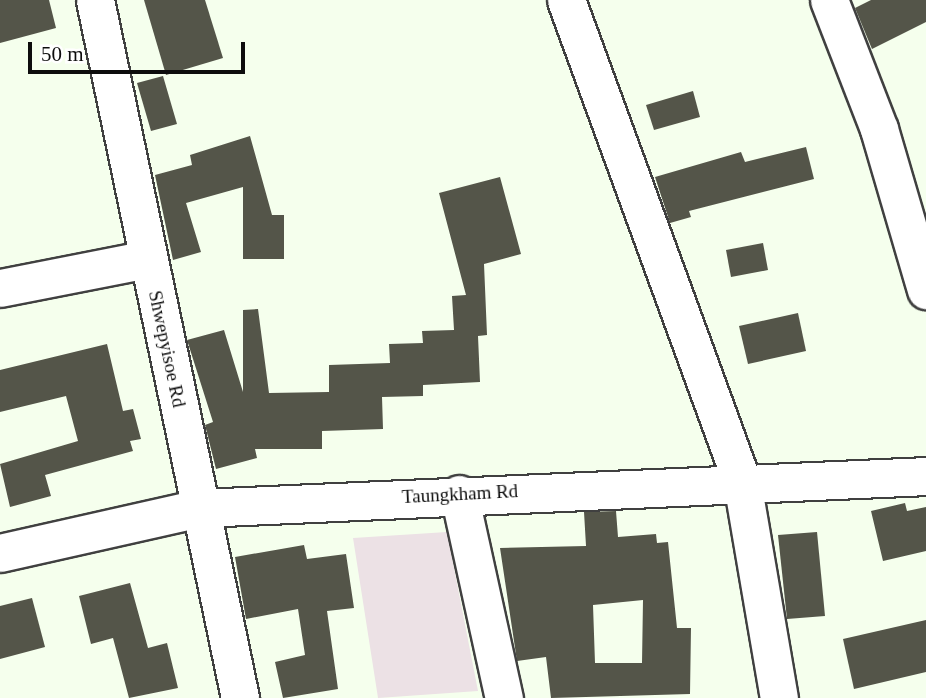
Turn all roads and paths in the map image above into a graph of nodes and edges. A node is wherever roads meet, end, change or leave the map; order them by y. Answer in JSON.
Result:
{"nodes":[{"id":1,"x":95,"y":0,"type":"edge"},
{"id":2,"x":566,"y":0,"type":"edge"},
{"id":3,"x":828,"y":0,"type":"edge"},
{"id":4,"x":148,"y":260,"type":"junction"},
{"id":5,"x":0,"y":288,"type":"edge"},
{"id":6,"x":926,"y":290,"type":"edge"},
{"id":7,"x":926,"y":476,"type":"edge"},
{"id":8,"x":742,"y":482,"type":"junction"},
{"id":9,"x":459,"y":494,"type":"junction"},
{"id":10,"x":200,"y":508,"type":"junction"},
{"id":11,"x":0,"y":553,"type":"edge"},
{"id":12,"x":240,"y":698,"type":"edge"},
{"id":13,"x":504,"y":698,"type":"edge"},
{"id":14,"x":779,"y":698,"type":"edge"}],
"edges":[{"from":1,"to":4,"type":"street","name":"Shwepyisoe Rd"},
{"from":2,"to":8,"type":"street"},
{"from":3,"to":6,"type":"street"},
{"from":4,"to":5,"type":"street"},
{"from":4,"to":10,"type":"street","name":"Shwepyisoe Rd"},
{"from":7,"to":8,"type":"street","name":"Taungkham Rd"},
{"from":8,"to":9,"type":"street","name":"Taungkham Rd"},
{"from":8,"to":14,"type":"street"},
{"from":9,"to":10,"type":"street","name":"Taungkham Rd"},
{"from":9,"to":13,"type":"street"},
{"from":10,"to":11,"type":"street","name":"Taungkham Rd"},
{"from":10,"to":12,"type":"street","name":"Shwepyisoe Rd"}]}
